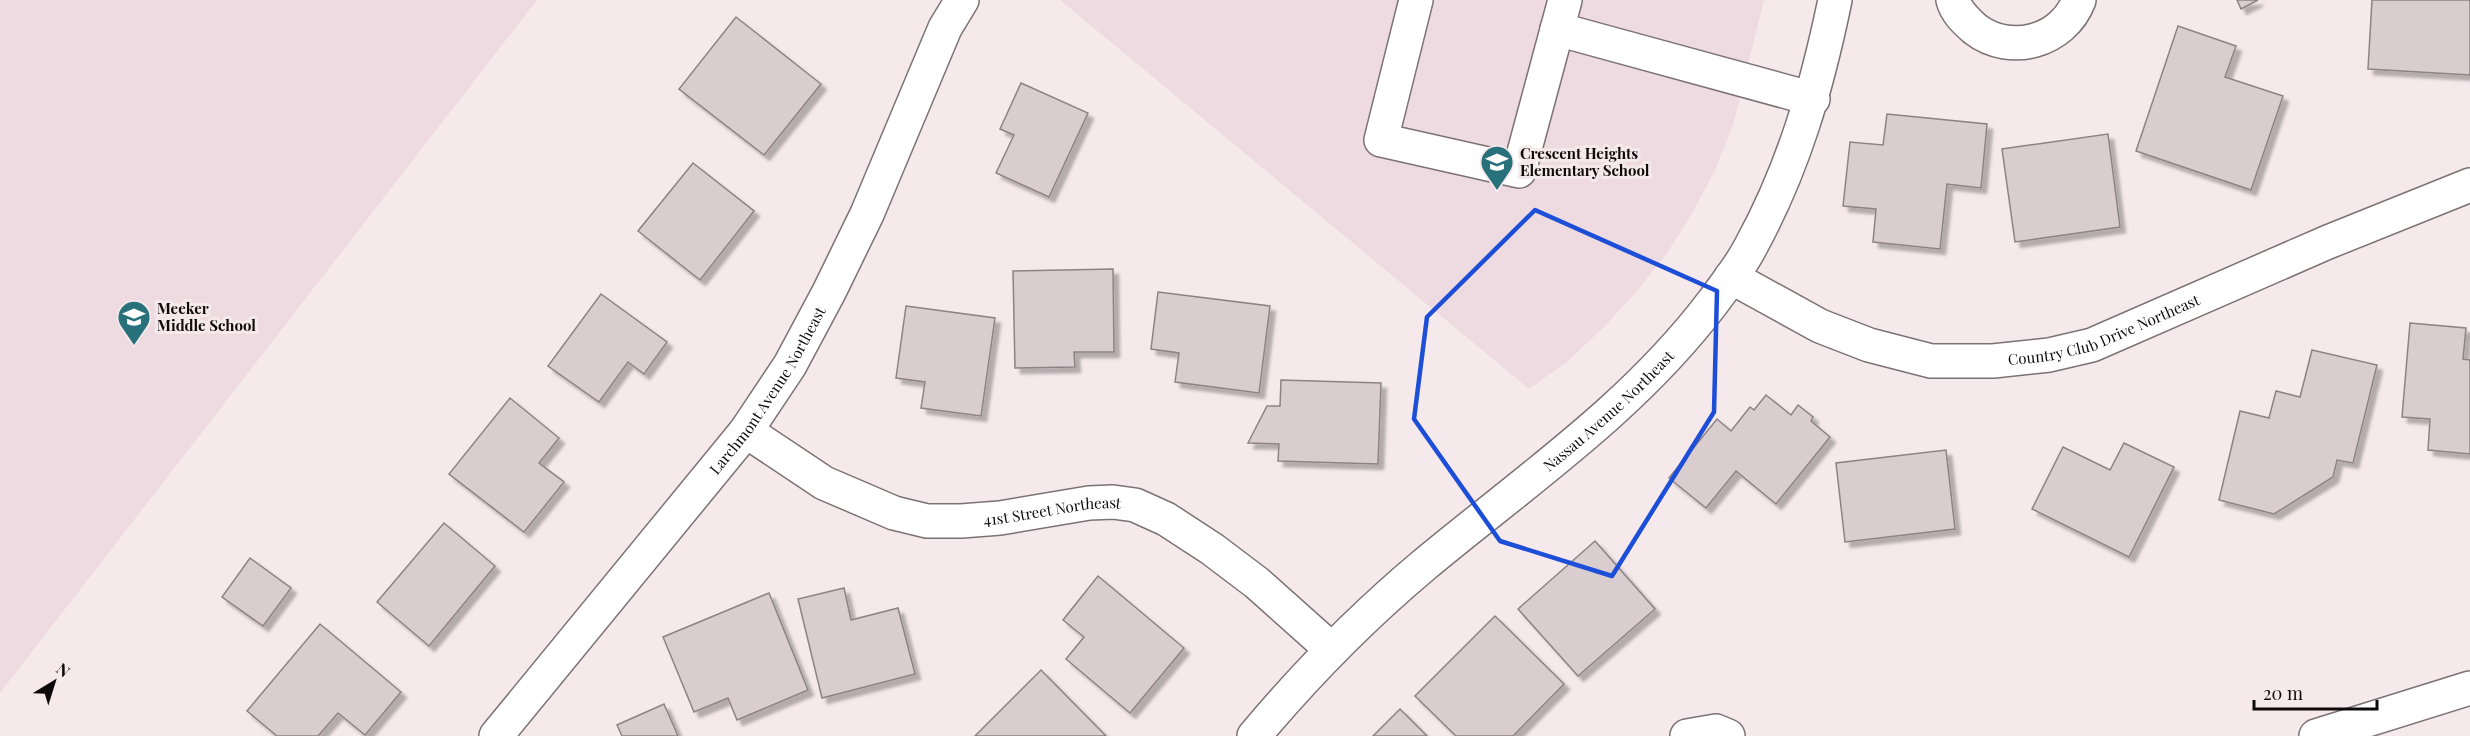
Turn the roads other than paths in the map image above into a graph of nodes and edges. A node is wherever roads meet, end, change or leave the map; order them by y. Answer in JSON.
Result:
{"nodes":[{"id":1,"x":962,"y":0,"type":"edge"},
{"id":2,"x":1416,"y":0,"type":"edge"},
{"id":3,"x":1835,"y":0,"type":"edge"},
{"id":4,"x":1953,"y":0,"type":"edge"},
{"id":5,"x":2079,"y":0,"type":"edge"},
{"id":6,"x":1561,"y":14,"type":"edge"},
{"id":7,"x":1813,"y":99,"type":"junction"},
{"id":8,"x":2470,"y":185,"type":"edge"},
{"id":9,"x":1731,"y":277,"type":"junction"},
{"id":10,"x":746,"y":431,"type":"junction"},
{"id":11,"x":1332,"y":650,"type":"junction"},
{"id":12,"x":2470,"y":688,"type":"edge"},
{"id":13,"x":496,"y":736,"type":"edge"},
{"id":14,"x":1254,"y":736,"type":"edge"},
{"id":15,"x":1687,"y":736,"type":"edge"},
{"id":16,"x":1728,"y":736,"type":"edge"},
{"id":17,"x":2316,"y":736,"type":"edge"}],
"edges":[{"from":1,"to":10,"type":"street","name":"Larchmont Avenue Northeast"},
{"from":2,"to":6,"type":"street"},
{"from":3,"to":7,"type":"street","name":"Nassau Avenue Northeast"},
{"from":4,"to":5,"type":"street"},
{"from":6,"to":7,"type":"street"},
{"from":7,"to":9,"type":"street","name":"Nassau Avenue Northeast"},
{"from":8,"to":9,"type":"street","name":"Country Club Drive Northeast"},
{"from":9,"to":11,"type":"street","name":"Nassau Avenue Northeast"},
{"from":10,"to":11,"type":"street","name":"41st Street Northeast"},
{"from":10,"to":13,"type":"street","name":"Larchmont Avenue Northeast"},
{"from":11,"to":14,"type":"street","name":"Nassau Avenue Northeast"},
{"from":12,"to":17,"type":"street"},
{"from":15,"to":16,"type":"street"}]}
